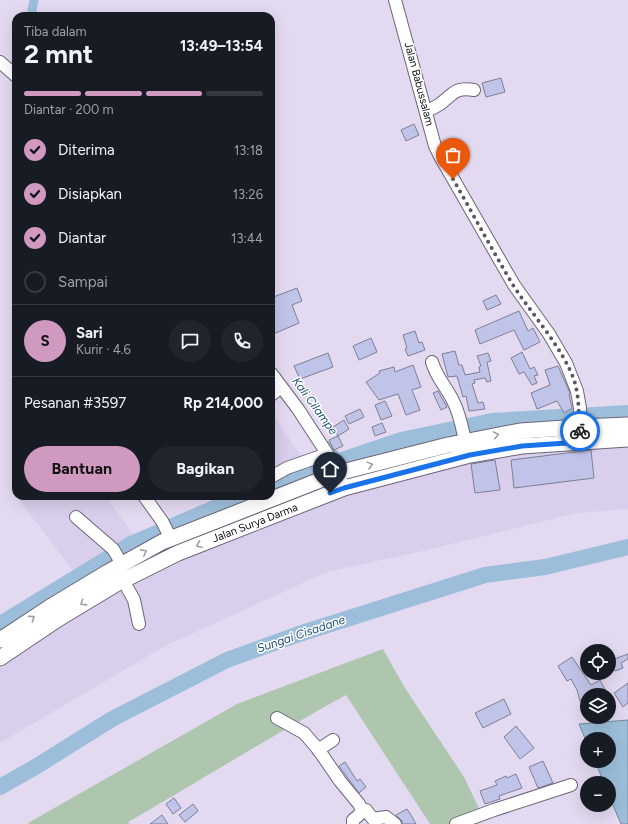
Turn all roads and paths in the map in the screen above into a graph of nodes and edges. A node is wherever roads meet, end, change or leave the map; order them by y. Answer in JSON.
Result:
{"nodes":[{"id":1,"x":395,"y":0,"type":"edge"},
{"id":2,"x":0,"y":62,"type":"edge"},
{"id":3,"x":12,"y":72,"type":"edge"},
{"id":4,"x":474,"y":90,"type":"dead end"},
{"id":5,"x":426,"y":111,"type":"junction"},
{"id":6,"x":432,"y":362,"type":"dead end"},
{"id":7,"x":275,"y":379,"type":"edge"},
{"id":8,"x":281,"y":387,"type":"junction"},
{"id":9,"x":275,"y":392,"type":"edge"},
{"id":10,"x":579,"y":425,"type":"junction"},
{"id":11,"x":628,"y":425,"type":"edge"},
{"id":12,"x":465,"y":439,"type":"junction"},
{"id":13,"x":628,"y":439,"type":"edge"},
{"id":14,"x":582,"y":442,"type":"junction"},
{"id":15,"x":328,"y":454,"type":"junction"},
{"id":16,"x":337,"y":471,"type":"junction"},
{"id":17,"x":276,"y":483,"type":"edge"},
{"id":18,"x":344,"y":488,"type":"junction"},
{"id":19,"x":147,"y":500,"type":"edge"},
{"id":20,"x":243,"y":500,"type":"edge"},
{"id":21,"x":76,"y":517,"type":"dead end"},
{"id":22,"x":170,"y":537,"type":"junction"},
{"id":23,"x":118,"y":559,"type":"junction"},
{"id":24,"x":123,"y":580,"type":"junction"},
{"id":25,"x":139,"y":624,"type":"dead end"},
{"id":26,"x":0,"y":640,"type":"edge"},
{"id":27,"x":0,"y":658,"type":"edge"},
{"id":28,"x":277,"y":718,"type":"dead end"},
{"id":29,"x":333,"y":740,"type":"dead end"},
{"id":30,"x":318,"y":750,"type":"junction"},
{"id":31,"x":571,"y":784,"type":"dead end"},
{"id":32,"x":362,"y":810,"type":"junction"},
{"id":33,"x":353,"y":824,"type":"edge"},
{"id":34,"x":395,"y":824,"type":"edge"},
{"id":35,"x":458,"y":824,"type":"edge"}],
"edges":[{"from":1,"to":5,"type":"street","name":"Jalan Babussalam"},
{"from":2,"to":3,"type":"street"},
{"from":4,"to":5,"type":"street"},
{"from":5,"to":10,"type":"street","name":"Jalan Babussalam"},
{"from":6,"to":12,"type":"street"},
{"from":7,"to":8,"type":"street"},
{"from":8,"to":9,"type":"street"},
{"from":8,"to":15,"type":"street"},
{"from":10,"to":11,"type":"main road","name":"Jalan Surya Darma"},
{"from":12,"to":10,"type":"main road","name":"Jalan Surya Darma","one_way":true},
{"from":10,"to":14,"type":"street","name":"Jalan Babussalam"},
{"from":16,"to":12,"type":"main road","name":"Jalan Surya Darma","one_way":true},
{"from":13,"to":14,"type":"main road","name":"Jalan Surya Darma"},
{"from":14,"to":18,"type":"main road","name":"Jalan Surya Darma"},
{"from":15,"to":16,"type":"street"},
{"from":15,"to":17,"type":"street"},
{"from":16,"to":17,"type":"main road","name":"Jalan Surya Darma"},
{"from":16,"to":18,"type":"street"},
{"from":18,"to":24,"type":"main road","name":"Jalan Surya Darma","one_way":true},
{"from":19,"to":22,"type":"street"},
{"from":20,"to":22,"type":"main road","name":"Jalan Surya Darma"},
{"from":21,"to":23,"type":"street"},
{"from":23,"to":22,"type":"main road","name":"Jalan Surya Darma","one_way":true},
{"from":26,"to":23,"type":"main road","name":"Jalan Surya Darma","one_way":true},
{"from":24,"to":25,"type":"street"},
{"from":24,"to":27,"type":"main road","name":"Jalan Surya Darma","one_way":true},
{"from":28,"to":30,"type":"street"},
{"from":29,"to":30,"type":"street"},
{"from":30,"to":32,"type":"street"},
{"from":31,"to":35,"type":"street"},
{"from":32,"to":33,"type":"street"},
{"from":32,"to":34,"type":"street"}]}
